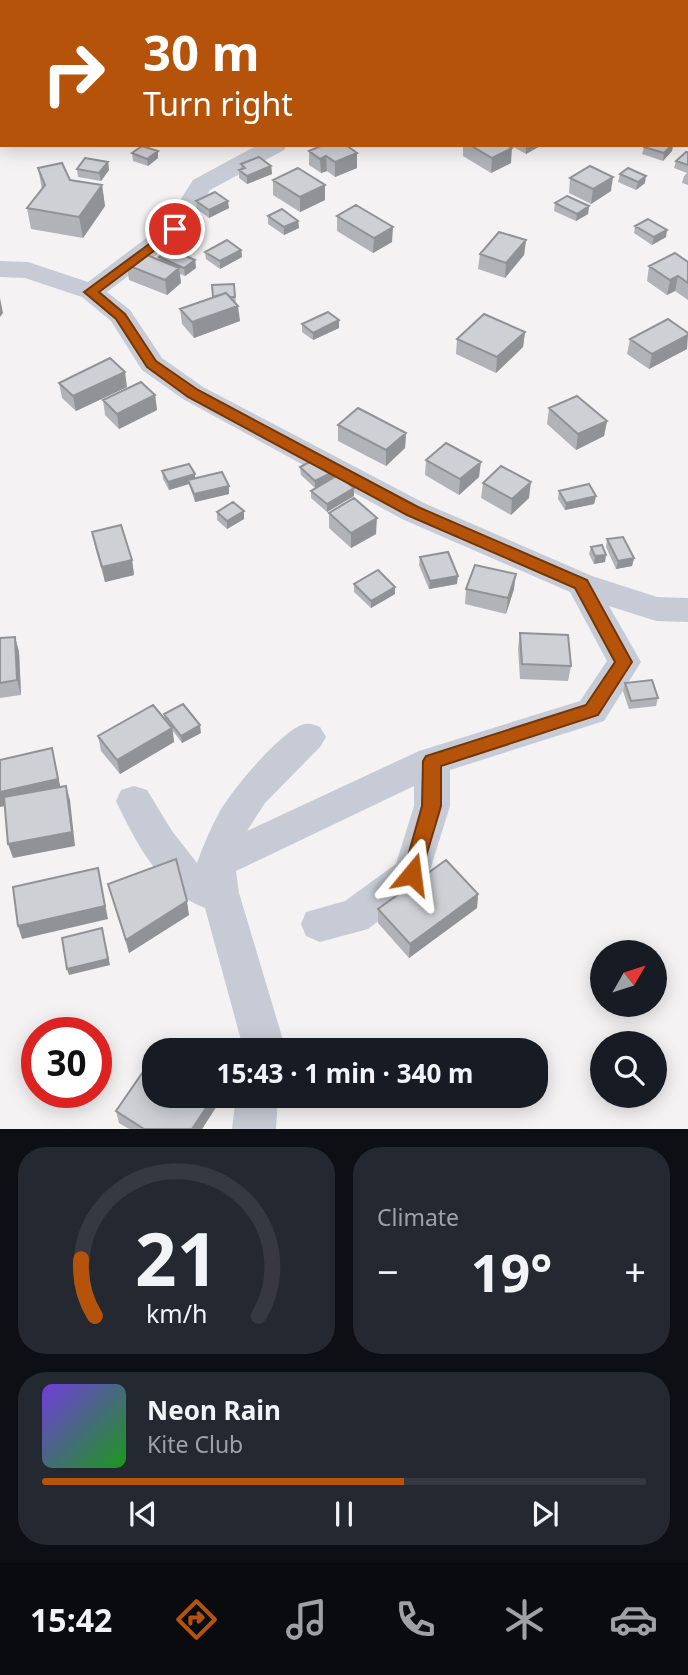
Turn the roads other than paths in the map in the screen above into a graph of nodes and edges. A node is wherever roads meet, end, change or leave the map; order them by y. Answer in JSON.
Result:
{"nodes":[{"id":1,"x":272,"y":147,"type":"edge"},
{"id":2,"x":0,"y":269,"type":"edge"},
{"id":3,"x":91,"y":292,"type":"junction"},
{"id":4,"x":581,"y":584,"type":"junction"},
{"id":5,"x":688,"y":610,"type":"edge"},
{"id":6,"x":309,"y":737,"type":"dead end"},
{"id":7,"x":432,"y":761,"type":"junction"},
{"id":8,"x":134,"y":801,"type":"dead end"},
{"id":9,"x":218,"y":878,"type":"junction"},
{"id":10,"x":320,"y":924,"type":"dead end"},
{"id":11,"x":261,"y":1038,"type":"edge"},
{"id":12,"x":256,"y":1108,"type":"edge"},
{"id":13,"x":254,"y":1129,"type":"edge"}],
"edges":[{"from":1,"to":3,"type":"street"},
{"from":2,"to":3,"type":"street"},
{"from":3,"to":4,"type":"street"},
{"from":4,"to":5,"type":"street"},
{"from":4,"to":7,"type":"street"},
{"from":6,"to":9,"type":"street"},
{"from":7,"to":9,"type":"street"},
{"from":7,"to":10,"type":"street"},
{"from":8,"to":9,"type":"street"},
{"from":9,"to":11,"type":"street"},
{"from":12,"to":13,"type":"street"}]}
